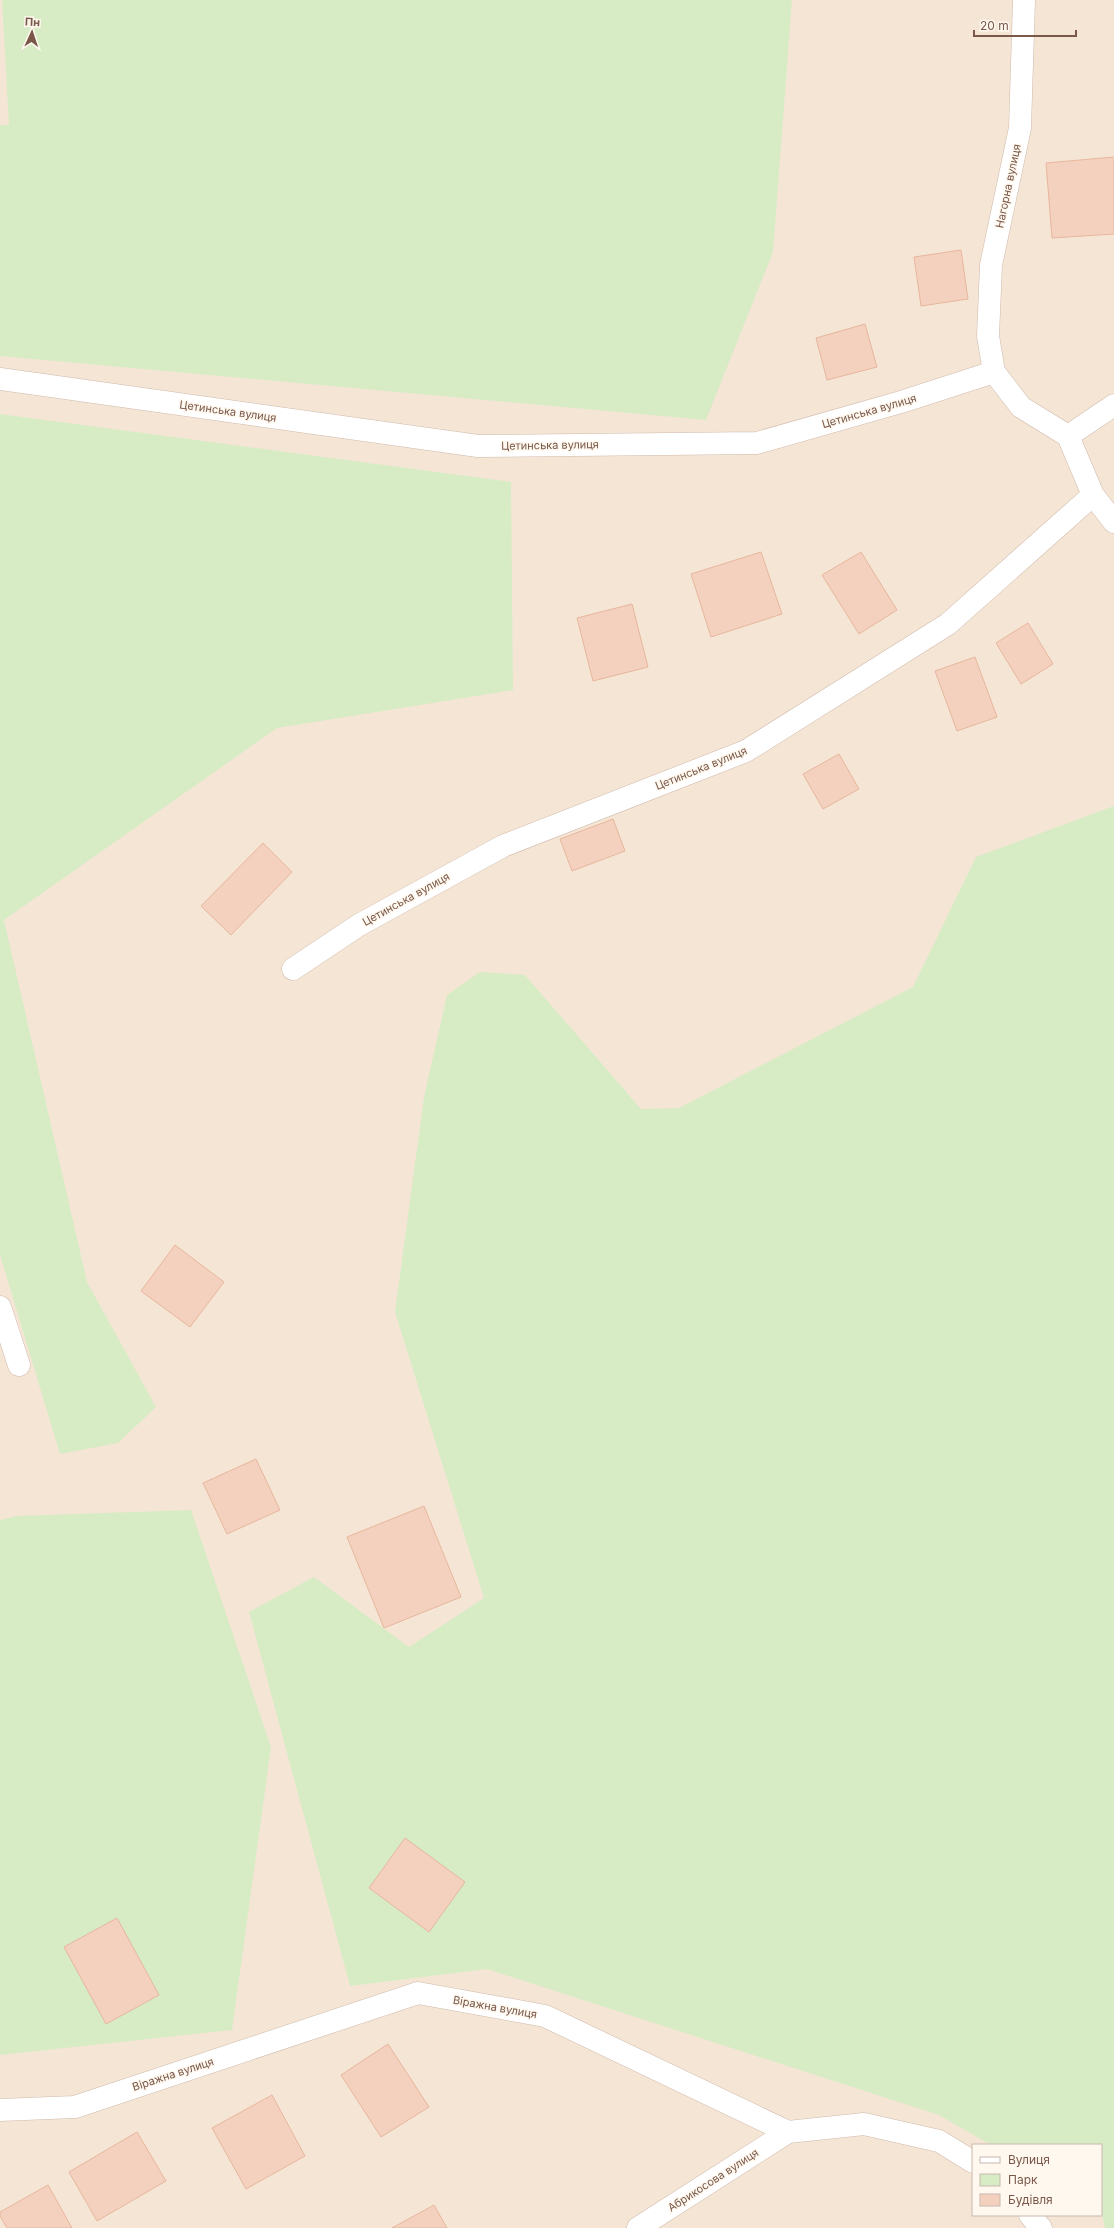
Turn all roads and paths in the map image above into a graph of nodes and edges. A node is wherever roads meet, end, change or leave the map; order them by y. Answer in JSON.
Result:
{"nodes":[{"id":1,"x":1024,"y":0,"type":"edge"},
{"id":2,"x":994,"y":372,"type":"junction"},
{"id":3,"x":0,"y":379,"type":"edge"},
{"id":4,"x":1114,"y":405,"type":"edge"},
{"id":5,"x":1068,"y":436,"type":"junction"},
{"id":6,"x":1093,"y":495,"type":"junction"},
{"id":7,"x":1114,"y":522,"type":"edge"},
{"id":8,"x":293,"y":969,"type":"dead end"},
{"id":9,"x":0,"y":1307,"type":"edge"},
{"id":10,"x":19,"y":1365,"type":"dead end"},
{"id":11,"x":0,"y":2110,"type":"edge"},
{"id":12,"x":788,"y":2132,"type":"junction"},
{"id":13,"x":972,"y":2161,"type":"edge"},
{"id":14,"x":1031,"y":2216,"type":"edge"},
{"id":15,"x":638,"y":2228,"type":"edge"},
{"id":16,"x":1040,"y":2228,"type":"edge"}],
"edges":[{"from":1,"to":2,"type":"street","name":"Нагорна вулиця"},
{"from":2,"to":3,"type":"street","name":"Цетинська вулиця"},
{"from":2,"to":5,"type":"street"},
{"from":4,"to":5,"type":"street"},
{"from":5,"to":6,"type":"street"},
{"from":6,"to":7,"type":"street"},
{"from":6,"to":8,"type":"street","name":"Цетинська вулиця"},
{"from":9,"to":10,"type":"street"},
{"from":11,"to":12,"type":"street","name":"Віражна вулиця"},
{"from":12,"to":13,"type":"street"},
{"from":12,"to":15,"type":"street","name":"Абрикосова вулиця"},
{"from":14,"to":16,"type":"street"}]}
